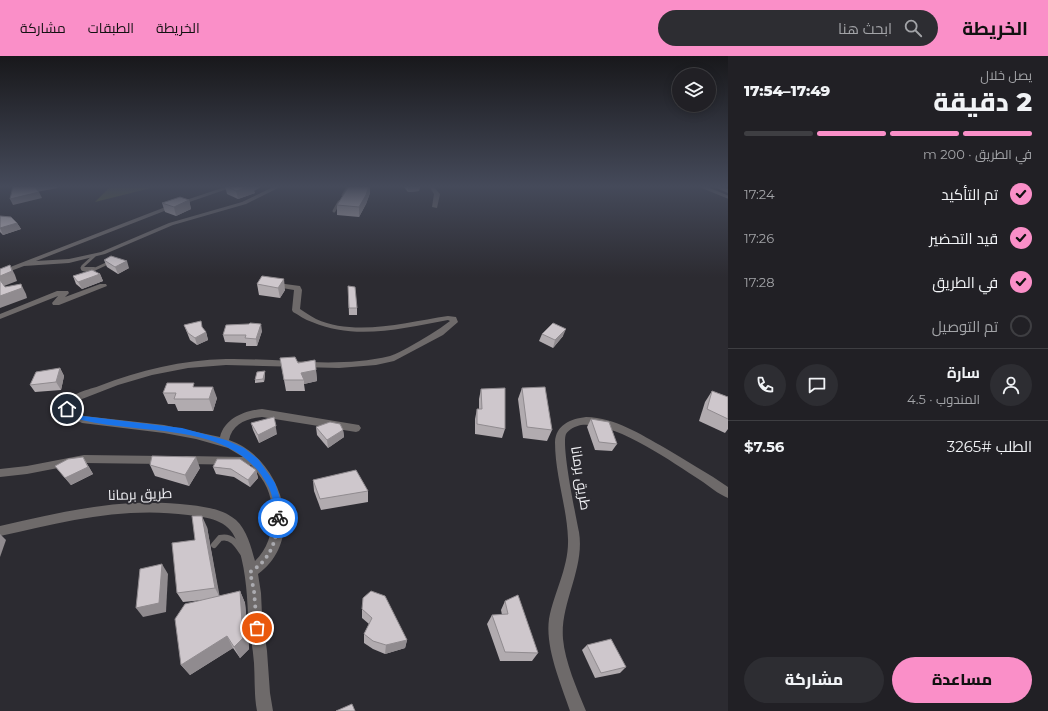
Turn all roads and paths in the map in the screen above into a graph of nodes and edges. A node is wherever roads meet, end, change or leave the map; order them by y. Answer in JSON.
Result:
{"nodes":[{"id":1,"x":145,"y":217,"type":"edge"},
{"id":2,"x":197,"y":217,"type":"edge"},
{"id":3,"x":94,"y":256,"type":"junction"},
{"id":4,"x":108,"y":263,"type":"edge"},
{"id":5,"x":24,"y":264,"type":"junction"},
{"id":6,"x":0,"y":273,"type":"edge"},
{"id":7,"x":265,"y":283,"type":"edge"},
{"id":8,"x":103,"y":286,"type":"dead end"},
{"id":9,"x":0,"y":317,"type":"edge"},
{"id":10,"x":356,"y":428,"type":"dead end"},
{"id":11,"x":224,"y":442,"type":"junction"},
{"id":12,"x":255,"y":461,"type":"junction"},
{"id":13,"x":0,"y":473,"type":"edge"},
{"id":14,"x":728,"y":492,"type":"edge"},
{"id":15,"x":0,"y":531,"type":"edge"},
{"id":16,"x":214,"y":545,"type":"dead end"},
{"id":17,"x":250,"y":572,"type":"junction"},
{"id":18,"x":265,"y":711,"type":"edge"},
{"id":19,"x":578,"y":711,"type":"edge"}],
"edges":[{"from":1,"to":5,"type":"street"},
{"from":2,"to":3,"type":"street"},
{"from":3,"to":4,"type":"lane"},
{"from":3,"to":5,"type":"street"},
{"from":5,"to":6,"type":"street"},
{"from":7,"to":11,"type":"street"},
{"from":8,"to":9,"type":"street"},
{"from":10,"to":11,"type":"street"},
{"from":11,"to":12,"type":"street"},
{"from":12,"to":13,"type":"street"},
{"from":12,"to":17,"type":"street"},
{"from":14,"to":19,"type":"street","name":"طريق برمانا"},
{"from":15,"to":17,"type":"street","name":"طريق برمانا"},
{"from":16,"to":17,"type":"lane"},
{"from":17,"to":18,"type":"street","name":"طريق برمانا"}]}
